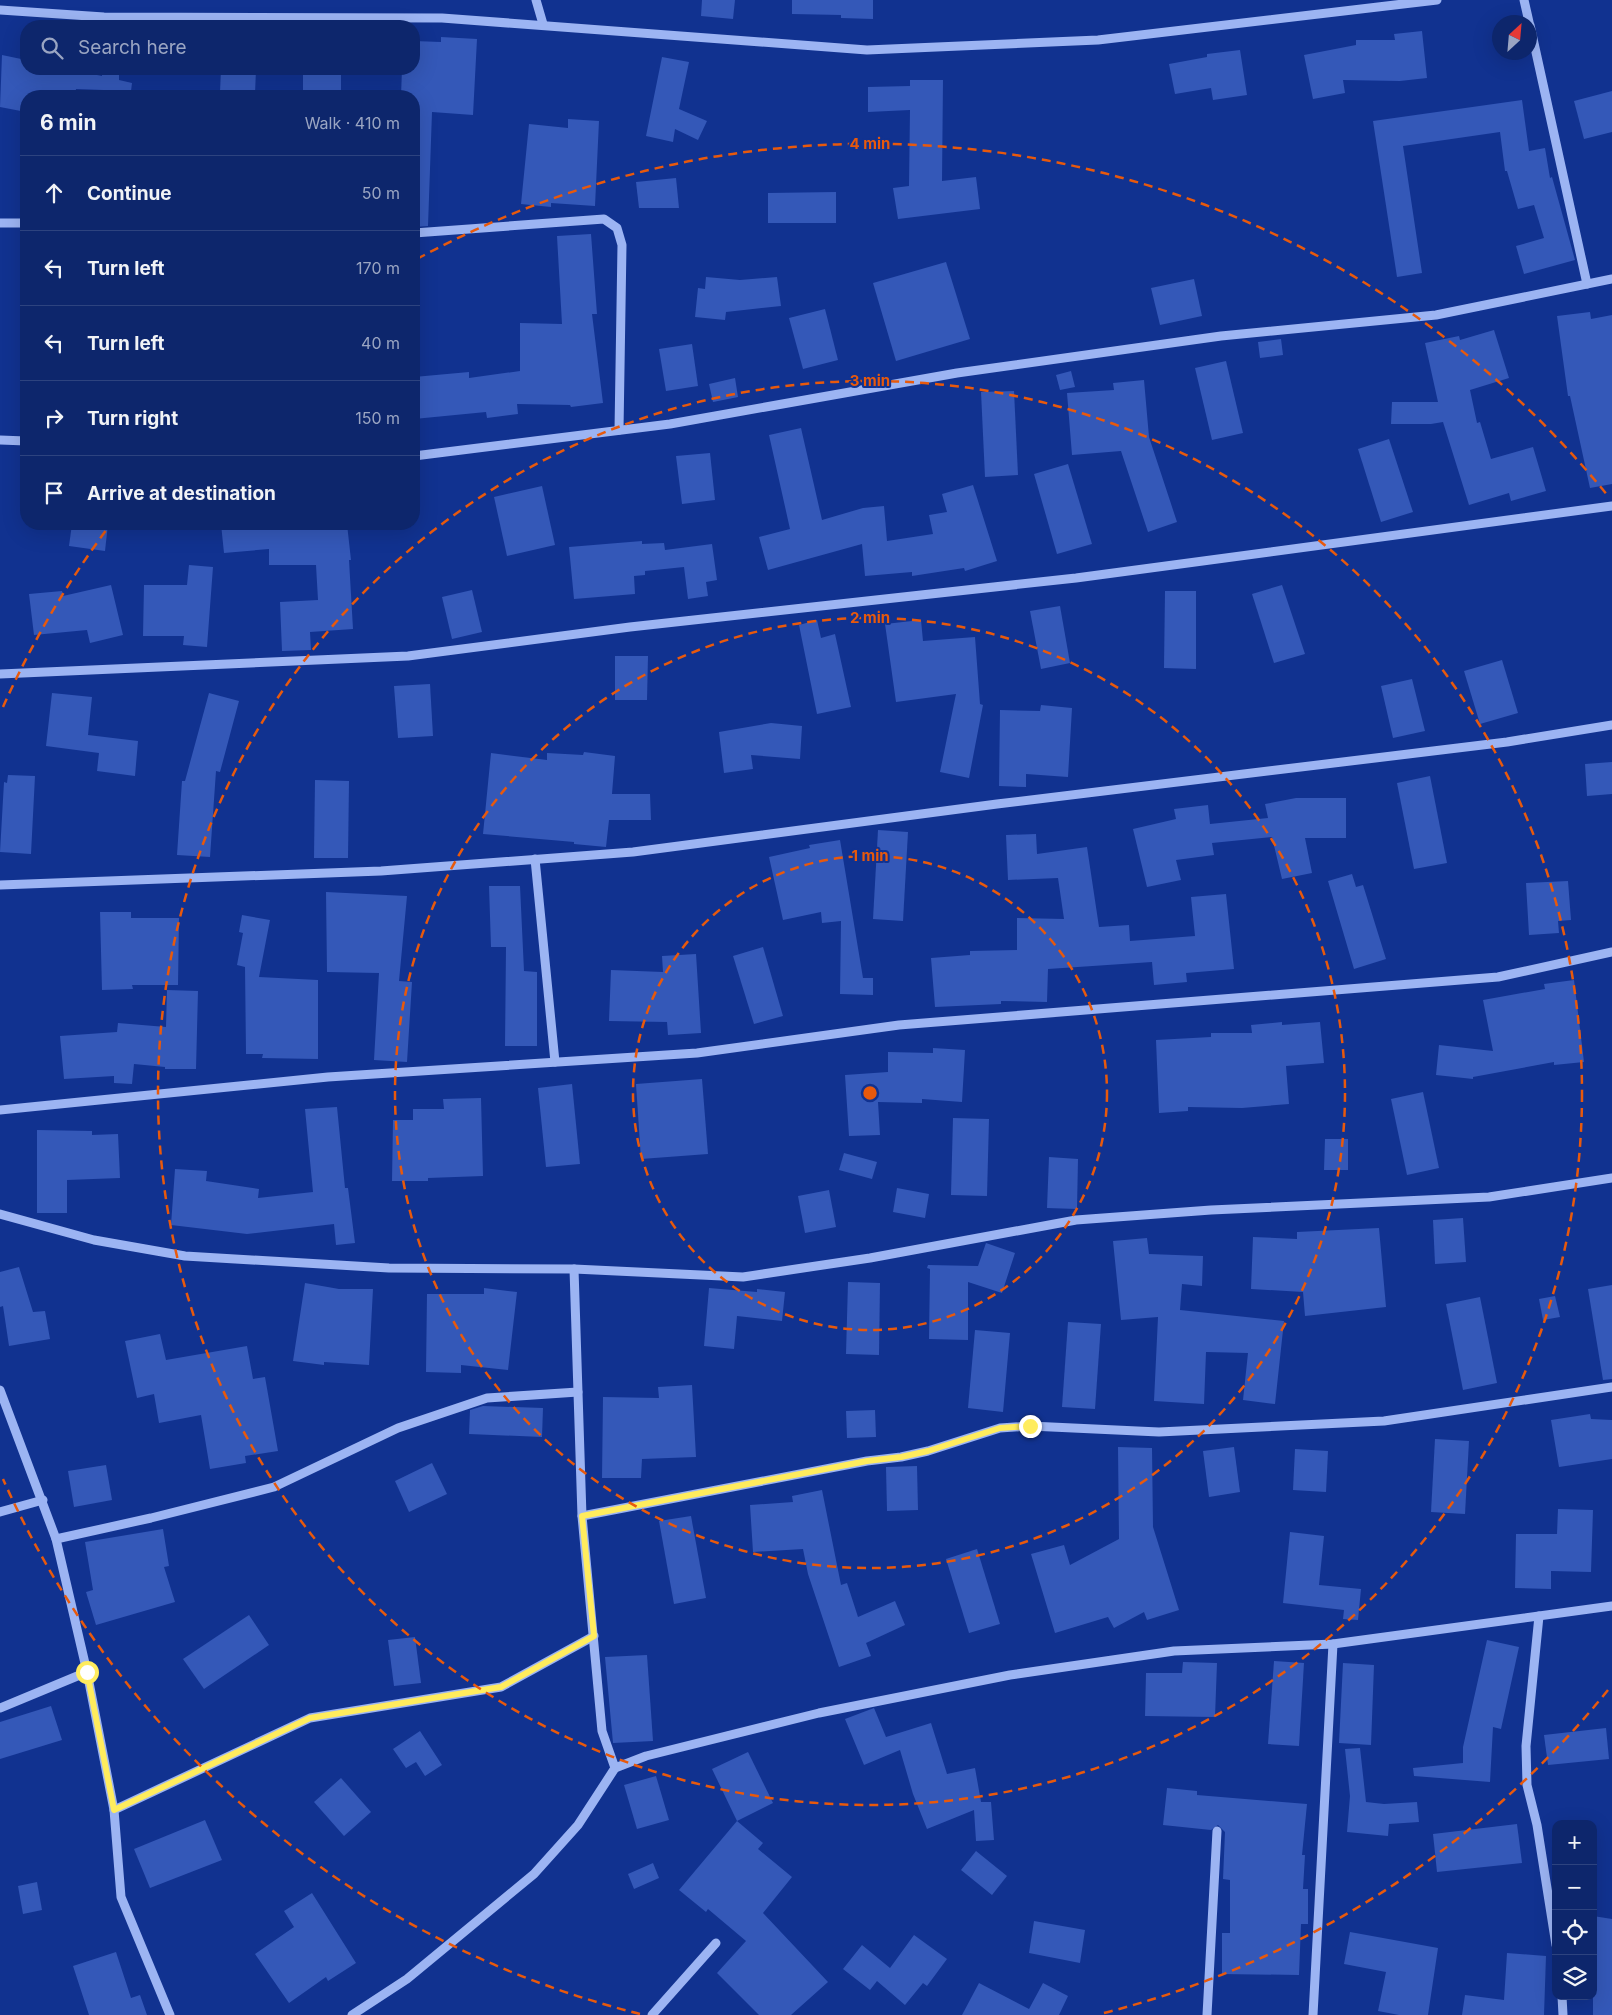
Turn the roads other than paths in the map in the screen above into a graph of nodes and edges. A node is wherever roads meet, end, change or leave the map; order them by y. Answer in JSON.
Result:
{"nodes":[{"id":1,"x":536,"y":0,"type":"edge"},
{"id":2,"x":1437,"y":0,"type":"edge"},
{"id":3,"x":1524,"y":0,"type":"edge"},
{"id":4,"x":0,"y":10,"type":"edge"},
{"id":5,"x":1527,"y":15,"type":"edge"},
{"id":6,"x":544,"y":24,"type":"junction"},
{"id":7,"x":1537,"y":60,"type":"edge"},
{"id":8,"x":0,"y":223,"type":"edge"},
{"id":9,"x":20,"y":223,"type":"edge"},
{"id":10,"x":420,"y":233,"type":"edge"},
{"id":11,"x":1612,"y":279,"type":"edge"},
{"id":12,"x":1587,"y":284,"type":"junction"},
{"id":13,"x":619,"y":430,"type":"junction"},
{"id":14,"x":0,"y":440,"type":"edge"},
{"id":15,"x":20,"y":441,"type":"edge"},
{"id":16,"x":420,"y":455,"type":"edge"},
{"id":17,"x":1612,"y":506,"type":"edge"},
{"id":18,"x":0,"y":674,"type":"edge"},
{"id":19,"x":1612,"y":725,"type":"edge"},
{"id":20,"x":536,"y":859,"type":"junction"},
{"id":21,"x":0,"y":885,"type":"edge"},
{"id":22,"x":1612,"y":952,"type":"edge"},
{"id":23,"x":555,"y":1062,"type":"junction"},
{"id":24,"x":0,"y":1110,"type":"edge"},
{"id":25,"x":1612,"y":1178,"type":"edge"},
{"id":26,"x":0,"y":1214,"type":"edge"},
{"id":27,"x":574,"y":1269,"type":"junction"},
{"id":28,"x":1612,"y":1387,"type":"edge"},
{"id":29,"x":0,"y":1390,"type":"edge"},
{"id":30,"x":578,"y":1392,"type":"junction"},
{"id":31,"x":43,"y":1500,"type":"junction"},
{"id":32,"x":0,"y":1512,"type":"edge"},
{"id":33,"x":582,"y":1516,"type":"junction"},
{"id":34,"x":56,"y":1539,"type":"junction"},
{"id":35,"x":1612,"y":1606,"type":"edge"},
{"id":36,"x":1540,"y":1616,"type":"junction"},
{"id":37,"x":594,"y":1636,"type":"junction"},
{"id":38,"x":1333,"y":1644,"type":"junction"},
{"id":39,"x":87,"y":1672,"type":"junction"},
{"id":40,"x":0,"y":1708,"type":"edge"},
{"id":41,"x":615,"y":1768,"type":"junction"},
{"id":42,"x":114,"y":1810,"type":"junction"},
{"id":43,"x":1217,"y":1831,"type":"dead end"},
{"id":44,"x":1552,"y":1920,"type":"edge"},
{"id":45,"x":716,"y":1943,"type":"dead end"},
{"id":46,"x":1562,"y":2000,"type":"edge"},
{"id":47,"x":170,"y":2015,"type":"edge"},
{"id":48,"x":352,"y":2015,"type":"edge"},
{"id":49,"x":652,"y":2015,"type":"edge"},
{"id":50,"x":1208,"y":2015,"type":"edge"},
{"id":51,"x":1313,"y":2015,"type":"edge"},
{"id":52,"x":1563,"y":2015,"type":"edge"}],
"edges":[{"from":1,"to":6,"type":"street"},
{"from":2,"to":6,"type":"street"},
{"from":3,"to":5,"type":"street"},
{"from":4,"to":6,"type":"street"},
{"from":7,"to":12,"type":"street"},
{"from":8,"to":9,"type":"street"},
{"from":10,"to":13,"type":"street"},
{"from":11,"to":12,"type":"street"},
{"from":12,"to":13,"type":"street"},
{"from":13,"to":16,"type":"street"},
{"from":14,"to":15,"type":"street"},
{"from":17,"to":18,"type":"street"},
{"from":19,"to":20,"type":"street"},
{"from":20,"to":21,"type":"street"},
{"from":20,"to":23,"type":"street"},
{"from":22,"to":23,"type":"street"},
{"from":23,"to":24,"type":"street"},
{"from":25,"to":27,"type":"street"},
{"from":26,"to":27,"type":"street"},
{"from":27,"to":30,"type":"street"},
{"from":28,"to":33,"type":"street"},
{"from":29,"to":31,"type":"street"},
{"from":30,"to":33,"type":"street"},
{"from":30,"to":34,"type":"street"},
{"from":31,"to":32,"type":"street"},
{"from":31,"to":34,"type":"street"},
{"from":33,"to":37,"type":"street"},
{"from":34,"to":39,"type":"street"},
{"from":35,"to":36,"type":"street"},
{"from":36,"to":38,"type":"street"},
{"from":36,"to":44,"type":"street"},
{"from":37,"to":41,"type":"street"},
{"from":37,"to":42,"type":"street"},
{"from":38,"to":41,"type":"street"},
{"from":38,"to":51,"type":"street"},
{"from":39,"to":40,"type":"street"},
{"from":39,"to":42,"type":"street"},
{"from":41,"to":48,"type":"street"},
{"from":42,"to":47,"type":"street"},
{"from":43,"to":50,"type":"street"},
{"from":45,"to":49,"type":"street"},
{"from":46,"to":52,"type":"street"}]}
